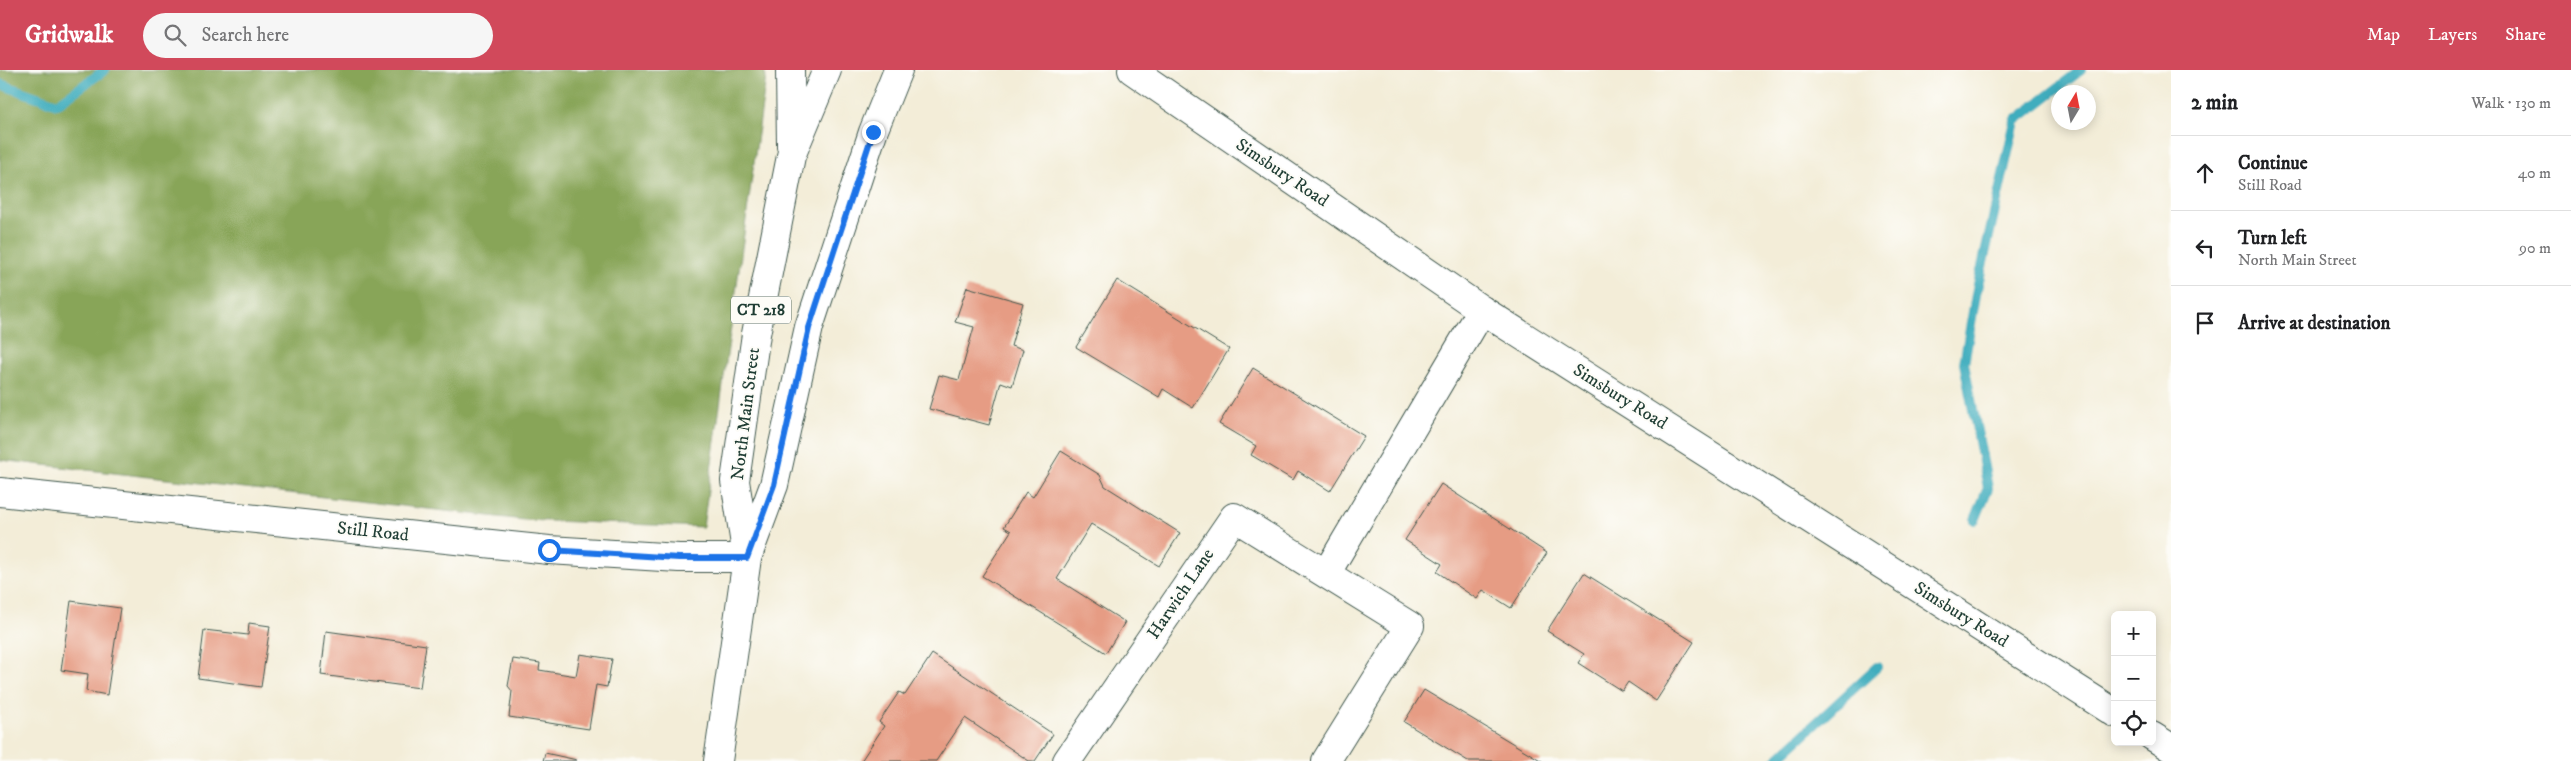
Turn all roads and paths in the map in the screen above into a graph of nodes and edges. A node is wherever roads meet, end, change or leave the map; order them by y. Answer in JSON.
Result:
{"nodes":[{"id":1,"x":790,"y":70,"type":"edge"},
{"id":2,"x":827,"y":70,"type":"edge"},
{"id":3,"x":898,"y":70,"type":"edge"},
{"id":4,"x":1132,"y":70,"type":"edge"},
{"id":5,"x":791,"y":156,"type":"junction"},
{"id":6,"x":1482,"y":310,"type":"junction"},
{"id":7,"x":0,"y":492,"type":"edge"},
{"id":8,"x":747,"y":558,"type":"junction"},
{"id":9,"x":1326,"y":574,"type":"junction"},
{"id":10,"x":2111,"y":709,"type":"edge"},
{"id":11,"x":2156,"y":739,"type":"edge"},
{"id":12,"x":2171,"y":748,"type":"edge"},
{"id":13,"x":718,"y":761,"type":"edge"},
{"id":14,"x":1067,"y":761,"type":"edge"},
{"id":15,"x":1326,"y":761,"type":"edge"}],
"edges":[{"from":1,"to":5,"type":"main road"},
{"from":2,"to":5,"type":"main road","name":"North Main Street","number":"CT 218"},
{"from":3,"to":8,"type":"main road","name":"North Main Street","number":"CT 218"},
{"from":4,"to":6,"type":"main road","name":"Simsbury Road"},
{"from":5,"to":8,"type":"main road","name":"North Main Street","number":"CT 218"},
{"from":6,"to":9,"type":"main road"},
{"from":6,"to":10,"type":"main road","name":"Simsbury Road"},
{"from":7,"to":8,"type":"main road","name":"Still Road"},
{"from":8,"to":13,"type":"main road","name":"North Main Street","number":"CT 218"},
{"from":9,"to":14,"type":"main road","name":"Harwich Lane"},
{"from":9,"to":15,"type":"main road","name":"Harwich Lane"},
{"from":11,"to":12,"type":"main road"}]}
